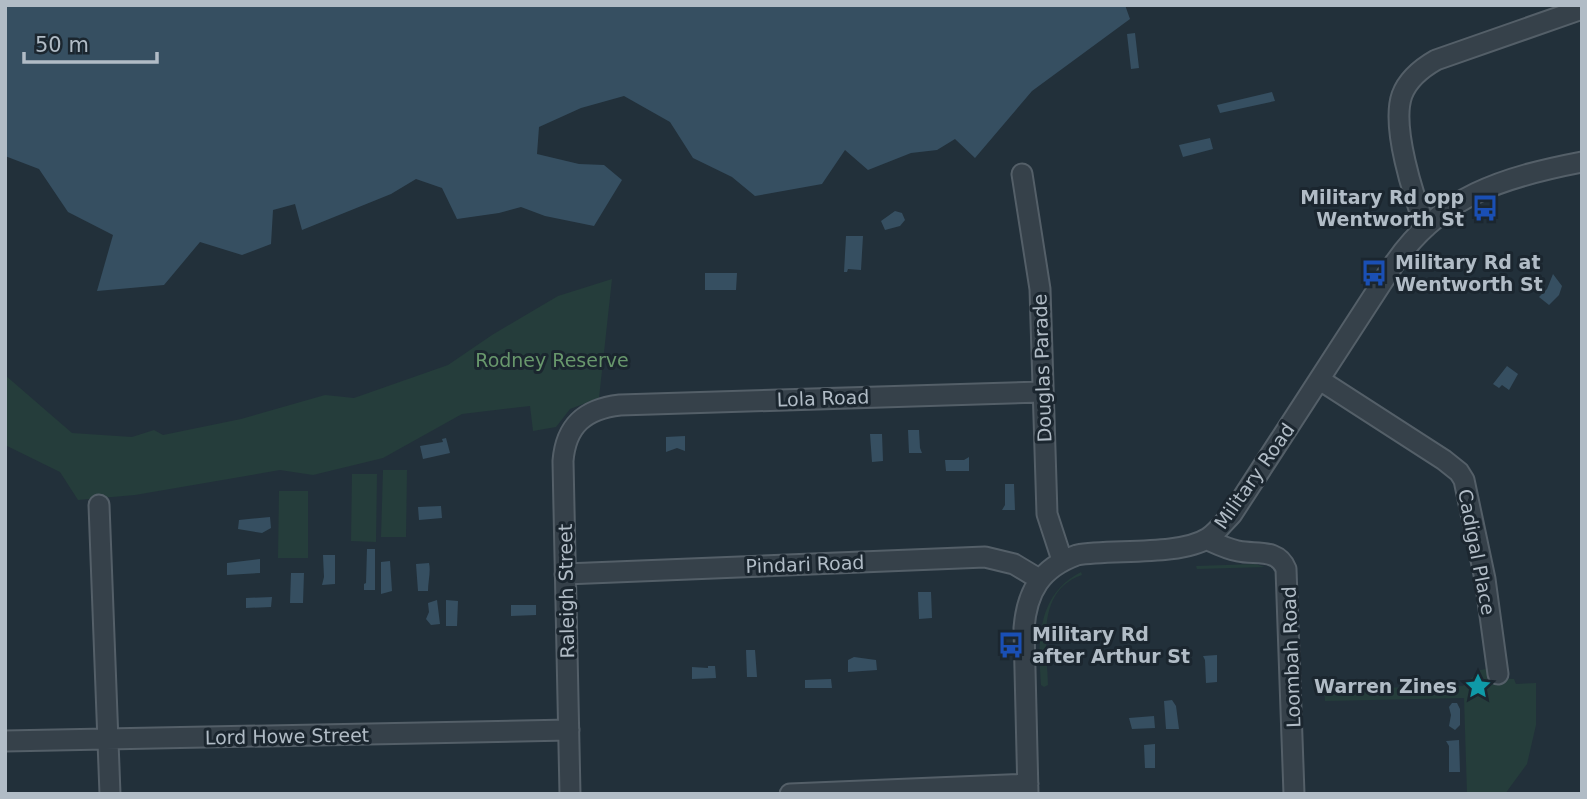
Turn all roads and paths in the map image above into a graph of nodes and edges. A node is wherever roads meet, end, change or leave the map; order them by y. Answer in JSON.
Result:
{"nodes":[{"id":1,"x":1582,"y":9,"type":"edge"},
{"id":2,"x":1582,"y":162,"type":"edge"},
{"id":3,"x":1021,"y":174,"type":"dead end"},
{"id":4,"x":1426,"y":227,"type":"junction"},
{"id":5,"x":1320,"y":380,"type":"junction"},
{"id":6,"x":1042,"y":391,"type":"junction"},
{"id":7,"x":603,"y":407,"type":"joint"},
{"id":8,"x":99,"y":506,"type":"dead end"},
{"id":9,"x":1206,"y":539,"type":"junction"},
{"id":10,"x":1062,"y":560,"type":"junction"},
{"id":11,"x":565,"y":574,"type":"junction"},
{"id":12,"x":1039,"y":579,"type":"junction"},
{"id":13,"x":1498,"y":674,"type":"dead end"},
{"id":14,"x":569,"y":730,"type":"junction"},
{"id":15,"x":109,"y":740,"type":"junction"},
{"id":16,"x":5,"y":741,"type":"edge"},
{"id":17,"x":1028,"y":789,"type":"edge"},
{"id":18,"x":110,"y":794,"type":"edge"},
{"id":19,"x":570,"y":794,"type":"edge"},
{"id":20,"x":790,"y":794,"type":"edge"},
{"id":21,"x":1294,"y":794,"type":"edge"}],
"edges":[{"from":1,"to":4,"type":"street"},
{"from":2,"to":4,"type":"street","name":"Military Road"},
{"from":3,"to":6,"type":"street","name":"Douglas Parade"},
{"from":4,"to":5,"type":"street","name":"Military Road"},
{"from":5,"to":9,"type":"street","name":"Military Road"},
{"from":5,"to":13,"type":"street","name":"Cadigal Place"},
{"from":6,"to":7,"type":"street","name":"Lola Road"},
{"from":6,"to":10,"type":"street","name":"Douglas Parade"},
{"from":7,"to":11,"type":"street","name":"Raleigh Street"},
{"from":8,"to":15,"type":"street"},
{"from":9,"to":10,"type":"street","name":"Military Road"},
{"from":9,"to":21,"type":"street","name":"Loombah Road"},
{"from":10,"to":12,"type":"street","name":"Military Road"},
{"from":11,"to":12,"type":"street","name":"Pindari Road"},
{"from":11,"to":14,"type":"street","name":"Raleigh Street"},
{"from":12,"to":17,"type":"street","name":"Military Road"},
{"from":14,"to":15,"type":"street","name":"Lord Howe Street"},
{"from":14,"to":19,"type":"street","name":"Raleigh Street"},
{"from":15,"to":16,"type":"street","name":"Lord Howe Street"},
{"from":15,"to":18,"type":"street"},
{"from":17,"to":20,"type":"street"}]}
